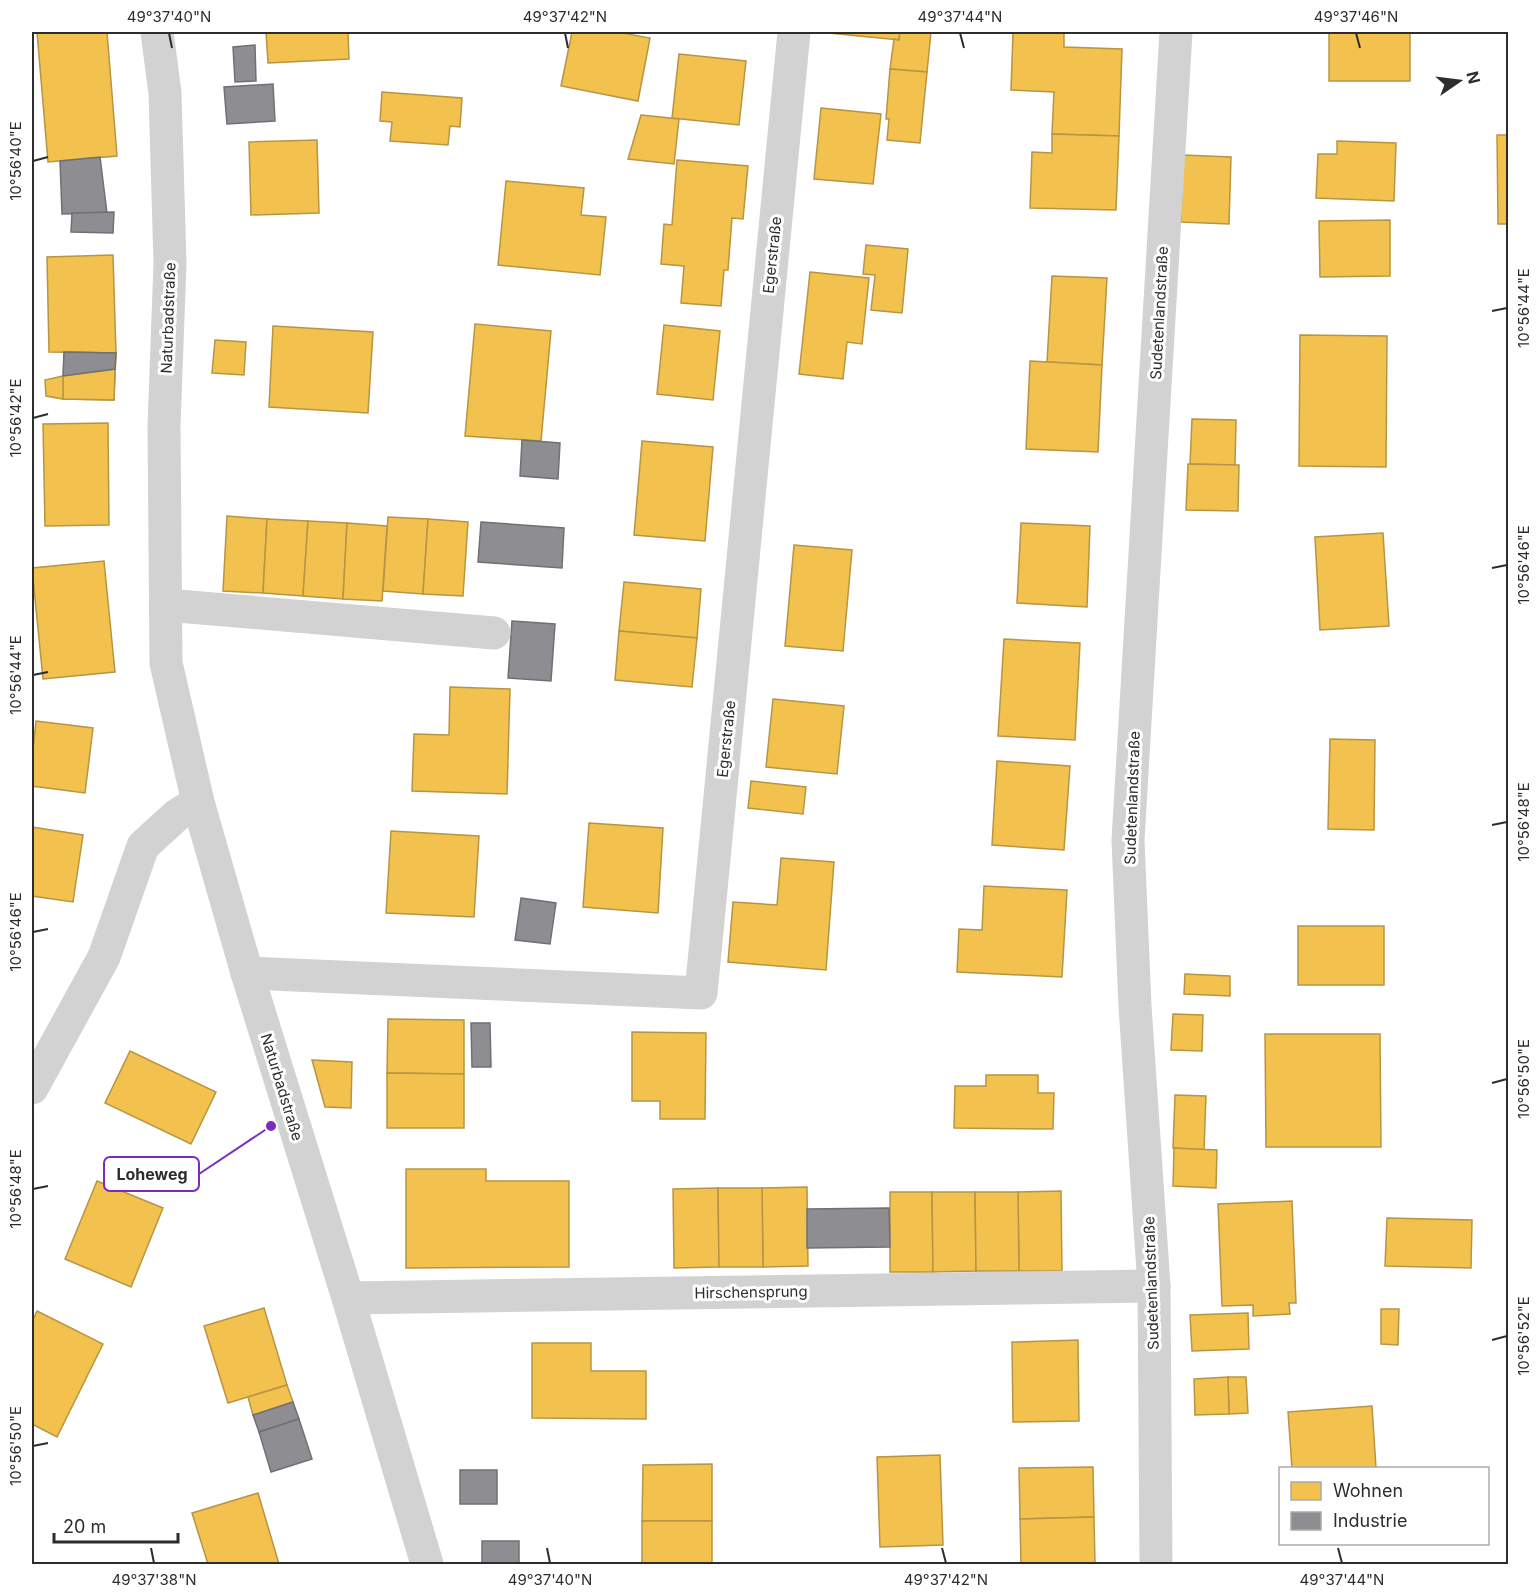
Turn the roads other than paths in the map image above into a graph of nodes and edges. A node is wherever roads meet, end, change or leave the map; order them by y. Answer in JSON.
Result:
{"nodes":[{"id":1,"x":157,"y":32,"type":"edge"},
{"id":2,"x":794,"y":32,"type":"edge"},
{"id":3,"x":1176,"y":32,"type":"edge"},
{"id":4,"x":166,"y":605,"type":"junction"},
{"id":5,"x":494,"y":633,"type":"dead end"},
{"id":6,"x":198,"y":802,"type":"junction"},
{"id":7,"x":247,"y":973,"type":"junction"},
{"id":8,"x":32,"y":1088,"type":"edge"},
{"id":9,"x":1154,"y":1286,"type":"junction"},
{"id":10,"x":348,"y":1298,"type":"junction"},
{"id":11,"x":427,"y":1564,"type":"edge"},
{"id":12,"x":1156,"y":1564,"type":"edge"}],
"edges":[{"from":1,"to":4,"type":"street","name":"Naturbadstraße"},
{"from":2,"to":7,"type":"street","name":"Egerstraße"},
{"from":3,"to":9,"type":"street","name":"Sudetenlandstraße"},
{"from":4,"to":5,"type":"street"},
{"from":4,"to":6,"type":"street","name":"Naturbadstraße"},
{"from":6,"to":7,"type":"street","name":"Naturbadstraße"},
{"from":6,"to":8,"type":"street"},
{"from":7,"to":10,"type":"street","name":"Naturbadstraße"},
{"from":9,"to":10,"type":"street","name":"Hirschensprung"},
{"from":9,"to":12,"type":"street","name":"Sudetenlandstraße"},
{"from":10,"to":11,"type":"street","name":"Naturbadstraße"}]}
